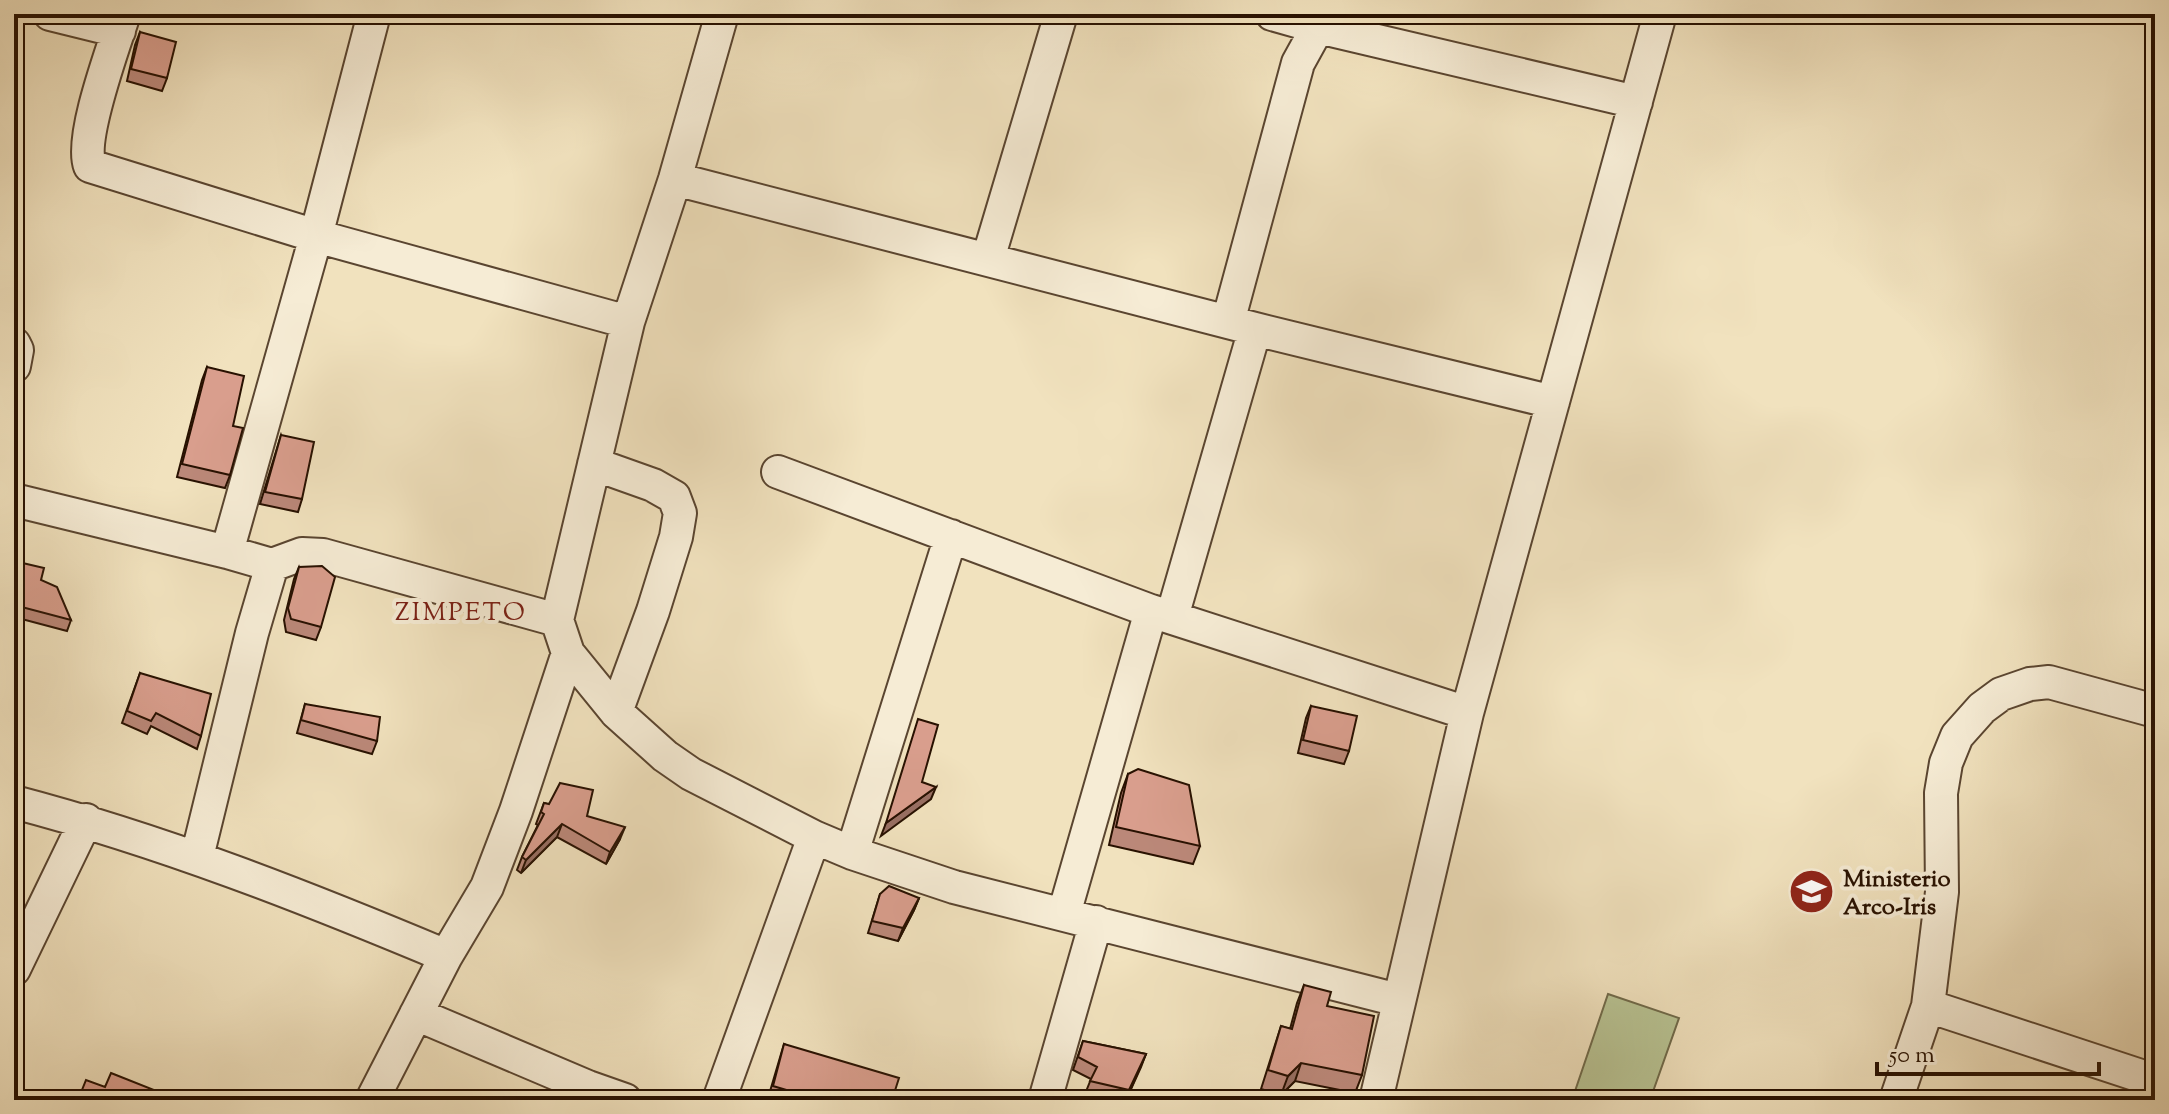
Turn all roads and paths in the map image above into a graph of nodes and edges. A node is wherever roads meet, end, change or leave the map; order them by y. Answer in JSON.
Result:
{"nodes":[{"id":1,"x":50,"y":14,"type":"edge"},
{"id":2,"x":374,"y":14,"type":"edge"},
{"id":3,"x":722,"y":14,"type":"edge"},
{"id":4,"x":1061,"y":14,"type":"edge"},
{"id":5,"x":1272,"y":14,"type":"edge"},
{"id":6,"x":1660,"y":14,"type":"edge"},
{"id":7,"x":1321,"y":21,"type":"edge"},
{"id":8,"x":121,"y":22,"type":"edge"},
{"id":9,"x":1636,"y":102,"type":"junction"},
{"id":10,"x":675,"y":179,"type":"junction"},
{"id":11,"x":316,"y":236,"type":"junction"},
{"id":12,"x":988,"y":259,"type":"junction"},
{"id":13,"x":628,"y":322,"type":"junction"},
{"id":14,"x":1242,"y":325,"type":"junction"},
{"id":15,"x":14,"y":344,"type":"edge"},
{"id":16,"x":14,"y":366,"type":"edge"},
{"id":17,"x":1553,"y":402,"type":"junction"},
{"id":18,"x":594,"y":464,"type":"junction"},
{"id":19,"x":778,"y":472,"type":"dead end"},
{"id":20,"x":14,"y":500,"type":"edge"},
{"id":21,"x":951,"y":536,"type":"junction"},
{"id":22,"x":227,"y":552,"type":"junction"},
{"id":23,"x":272,"y":565,"type":"junction"},
{"id":24,"x":1162,"y":614,"type":"junction"},
{"id":25,"x":557,"y":620,"type":"junction"},
{"id":26,"x":568,"y":653,"type":"junction"},
{"id":27,"x":2155,"y":711,"type":"edge"},
{"id":28,"x":616,"y":712,"type":"junction"},
{"id":29,"x":1467,"y":713,"type":"junction"},
{"id":30,"x":14,"y":802,"type":"edge"},
{"id":31,"x":86,"y":820,"type":"junction"},
{"id":32,"x":814,"y":837,"type":"junction"},
{"id":33,"x":852,"y":853,"type":"junction"},
{"id":34,"x":197,"y":857,"type":"junction"},
{"id":35,"x":1064,"y":914,"type":"junction"},
{"id":36,"x":1096,"y":922,"type":"junction"},
{"id":37,"x":446,"y":956,"type":"junction"},
{"id":38,"x":14,"y":969,"type":"edge"},
{"id":39,"x":1398,"y":1000,"type":"junction"},
{"id":40,"x":1928,"y":1006,"type":"junction"},
{"id":41,"x":416,"y":1014,"type":"junction"},
{"id":42,"x":2150,"y":1079,"type":"dead end"},
{"id":43,"x":372,"y":1100,"type":"edge"},
{"id":44,"x":625,"y":1100,"type":"edge"},
{"id":45,"x":719,"y":1100,"type":"edge"},
{"id":46,"x":1045,"y":1100,"type":"edge"},
{"id":47,"x":1376,"y":1100,"type":"edge"},
{"id":48,"x":1896,"y":1100,"type":"edge"}],
"edges":[{"from":1,"to":8,"type":"street"},
{"from":2,"to":11,"type":"street"},
{"from":3,"to":10,"type":"street"},
{"from":4,"to":12,"type":"street"},
{"from":5,"to":7,"type":"street"},
{"from":6,"to":9,"type":"street"},
{"from":7,"to":9,"type":"street"},
{"from":7,"to":14,"type":"street"},
{"from":8,"to":11,"type":"street"},
{"from":9,"to":17,"type":"street"},
{"from":10,"to":12,"type":"street"},
{"from":10,"to":13,"type":"street"},
{"from":11,"to":13,"type":"street"},
{"from":11,"to":22,"type":"street"},
{"from":12,"to":14,"type":"street"},
{"from":13,"to":18,"type":"street"},
{"from":14,"to":17,"type":"street"},
{"from":14,"to":24,"type":"street"},
{"from":15,"to":16,"type":"street"},
{"from":17,"to":29,"type":"street"},
{"from":18,"to":25,"type":"street"},
{"from":18,"to":28,"type":"street"},
{"from":19,"to":21,"type":"street"},
{"from":20,"to":22,"type":"street"},
{"from":21,"to":24,"type":"street"},
{"from":21,"to":33,"type":"street"},
{"from":22,"to":23,"type":"street"},
{"from":23,"to":25,"type":"street"},
{"from":23,"to":34,"type":"street"},
{"from":24,"to":29,"type":"street"},
{"from":24,"to":35,"type":"street"},
{"from":25,"to":26,"type":"street"},
{"from":26,"to":28,"type":"street"},
{"from":26,"to":37,"type":"street"},
{"from":27,"to":40,"type":"street"},
{"from":28,"to":32,"type":"street"},
{"from":29,"to":39,"type":"street"},
{"from":30,"to":31,"type":"street"},
{"from":31,"to":34,"type":"street"},
{"from":31,"to":38,"type":"street"},
{"from":32,"to":33,"type":"street"},
{"from":32,"to":45,"type":"street"},
{"from":33,"to":35,"type":"street"},
{"from":34,"to":37,"type":"street"},
{"from":35,"to":36,"type":"street"},
{"from":36,"to":39,"type":"street"},
{"from":36,"to":46,"type":"street"},
{"from":37,"to":41,"type":"street"},
{"from":39,"to":47,"type":"street"},
{"from":40,"to":42,"type":"street"},
{"from":40,"to":48,"type":"street"},
{"from":41,"to":43,"type":"street"},
{"from":41,"to":44,"type":"street"}]}
